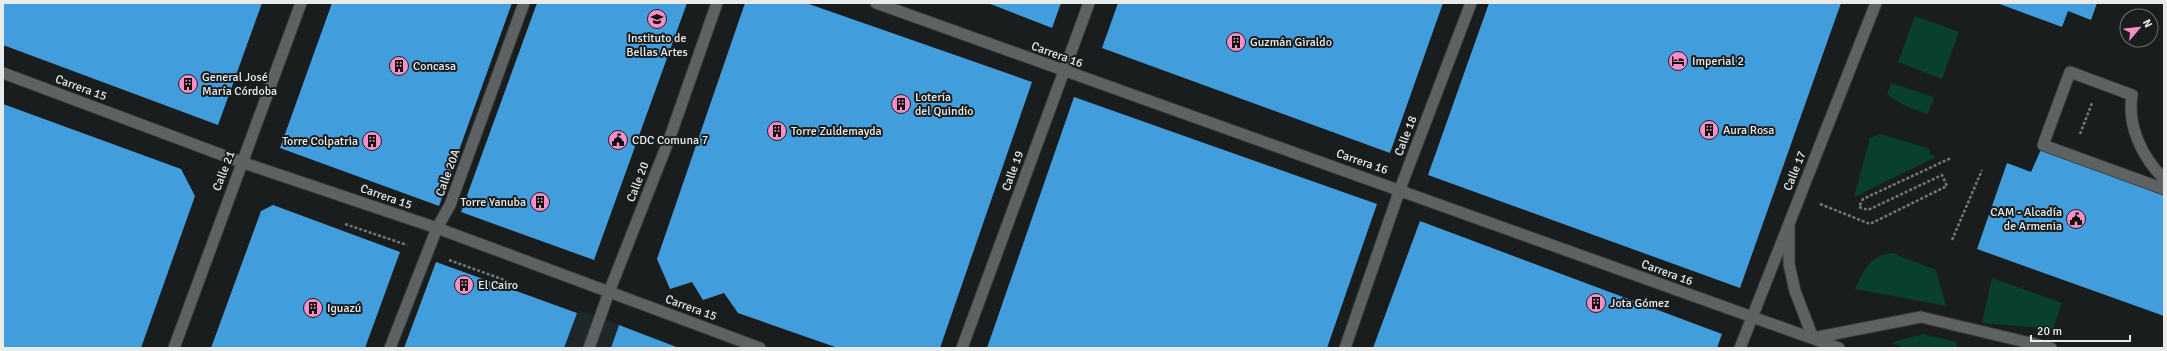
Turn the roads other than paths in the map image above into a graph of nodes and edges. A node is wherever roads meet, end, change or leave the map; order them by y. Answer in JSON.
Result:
{"nodes":[{"id":1,"x":301,"y":3,"type":"edge"},
{"id":2,"x":524,"y":3,"type":"edge"},
{"id":3,"x":717,"y":3,"type":"edge"},
{"id":4,"x":876,"y":3,"type":"edge"},
{"id":5,"x":1089,"y":3,"type":"edge"},
{"id":6,"x":1471,"y":3,"type":"edge"},
{"id":7,"x":1876,"y":3,"type":"edge"},
{"id":8,"x":1063,"y":71,"type":"junction"},
{"id":9,"x":3,"y":73,"type":"edge"},
{"id":10,"x":241,"y":162,"type":"junction"},
{"id":11,"x":2164,"y":179,"type":"edge"},
{"id":12,"x":1400,"y":189,"type":"junction"},
{"id":13,"x":2164,"y":189,"type":"edge"},
{"id":14,"x":1790,"y":220,"type":"junction"},
{"id":15,"x":437,"y":228,"type":"junction"},
{"id":16,"x":609,"y":292,"type":"junction"},
{"id":17,"x":1751,"y":318,"type":"junction"},
{"id":18,"x":1813,"y":338,"type":"junction"},
{"id":19,"x":174,"y":348,"type":"edge"},
{"id":20,"x":390,"y":348,"type":"edge"},
{"id":21,"x":589,"y":348,"type":"edge"},
{"id":22,"x":760,"y":348,"type":"edge"},
{"id":23,"x":962,"y":348,"type":"edge"},
{"id":24,"x":1345,"y":348,"type":"edge"},
{"id":25,"x":1740,"y":348,"type":"edge"},
{"id":26,"x":1839,"y":348,"type":"edge"},
{"id":27,"x":2050,"y":348,"type":"edge"}],
"edges":[{"from":1,"to":10,"type":"street","name":"Calle 21"},
{"from":2,"to":15,"type":"street","name":"Calle 20A"},
{"from":3,"to":16,"type":"street","name":"Calle 20"},
{"from":4,"to":8,"type":"street","name":"Carrera 16"},
{"from":5,"to":8,"type":"street","name":"Calle 19"},
{"from":6,"to":12,"type":"street","name":"Calle 18"},
{"from":7,"to":14,"type":"street","name":"Calle 17"},
{"from":8,"to":12,"type":"street","name":"Carrera 16"},
{"from":8,"to":23,"type":"street","name":"Calle 19"},
{"from":9,"to":10,"type":"street","name":"Carrera 15"},
{"from":10,"to":15,"type":"street","name":"Carrera 15"},
{"from":10,"to":19,"type":"street","name":"Calle 21"},
{"from":11,"to":13,"type":"street"},
{"from":12,"to":17,"type":"street","name":"Carrera 16"},
{"from":12,"to":24,"type":"street","name":"Calle 18"},
{"from":14,"to":17,"type":"street","name":"Calle 17"},
{"from":14,"to":18,"type":"street"},
{"from":15,"to":16,"type":"street","name":"Carrera 15"},
{"from":15,"to":20,"type":"street","name":"Calle 20A"},
{"from":16,"to":21,"type":"street","name":"Calle 20"},
{"from":16,"to":22,"type":"street","name":"Carrera 15"},
{"from":17,"to":18,"type":"street","name":"Carrera 16"},
{"from":17,"to":25,"type":"street","name":"Calle 17"},
{"from":18,"to":26,"type":"street","name":"Carrera 16"},
{"from":18,"to":27,"type":"street"}]}
